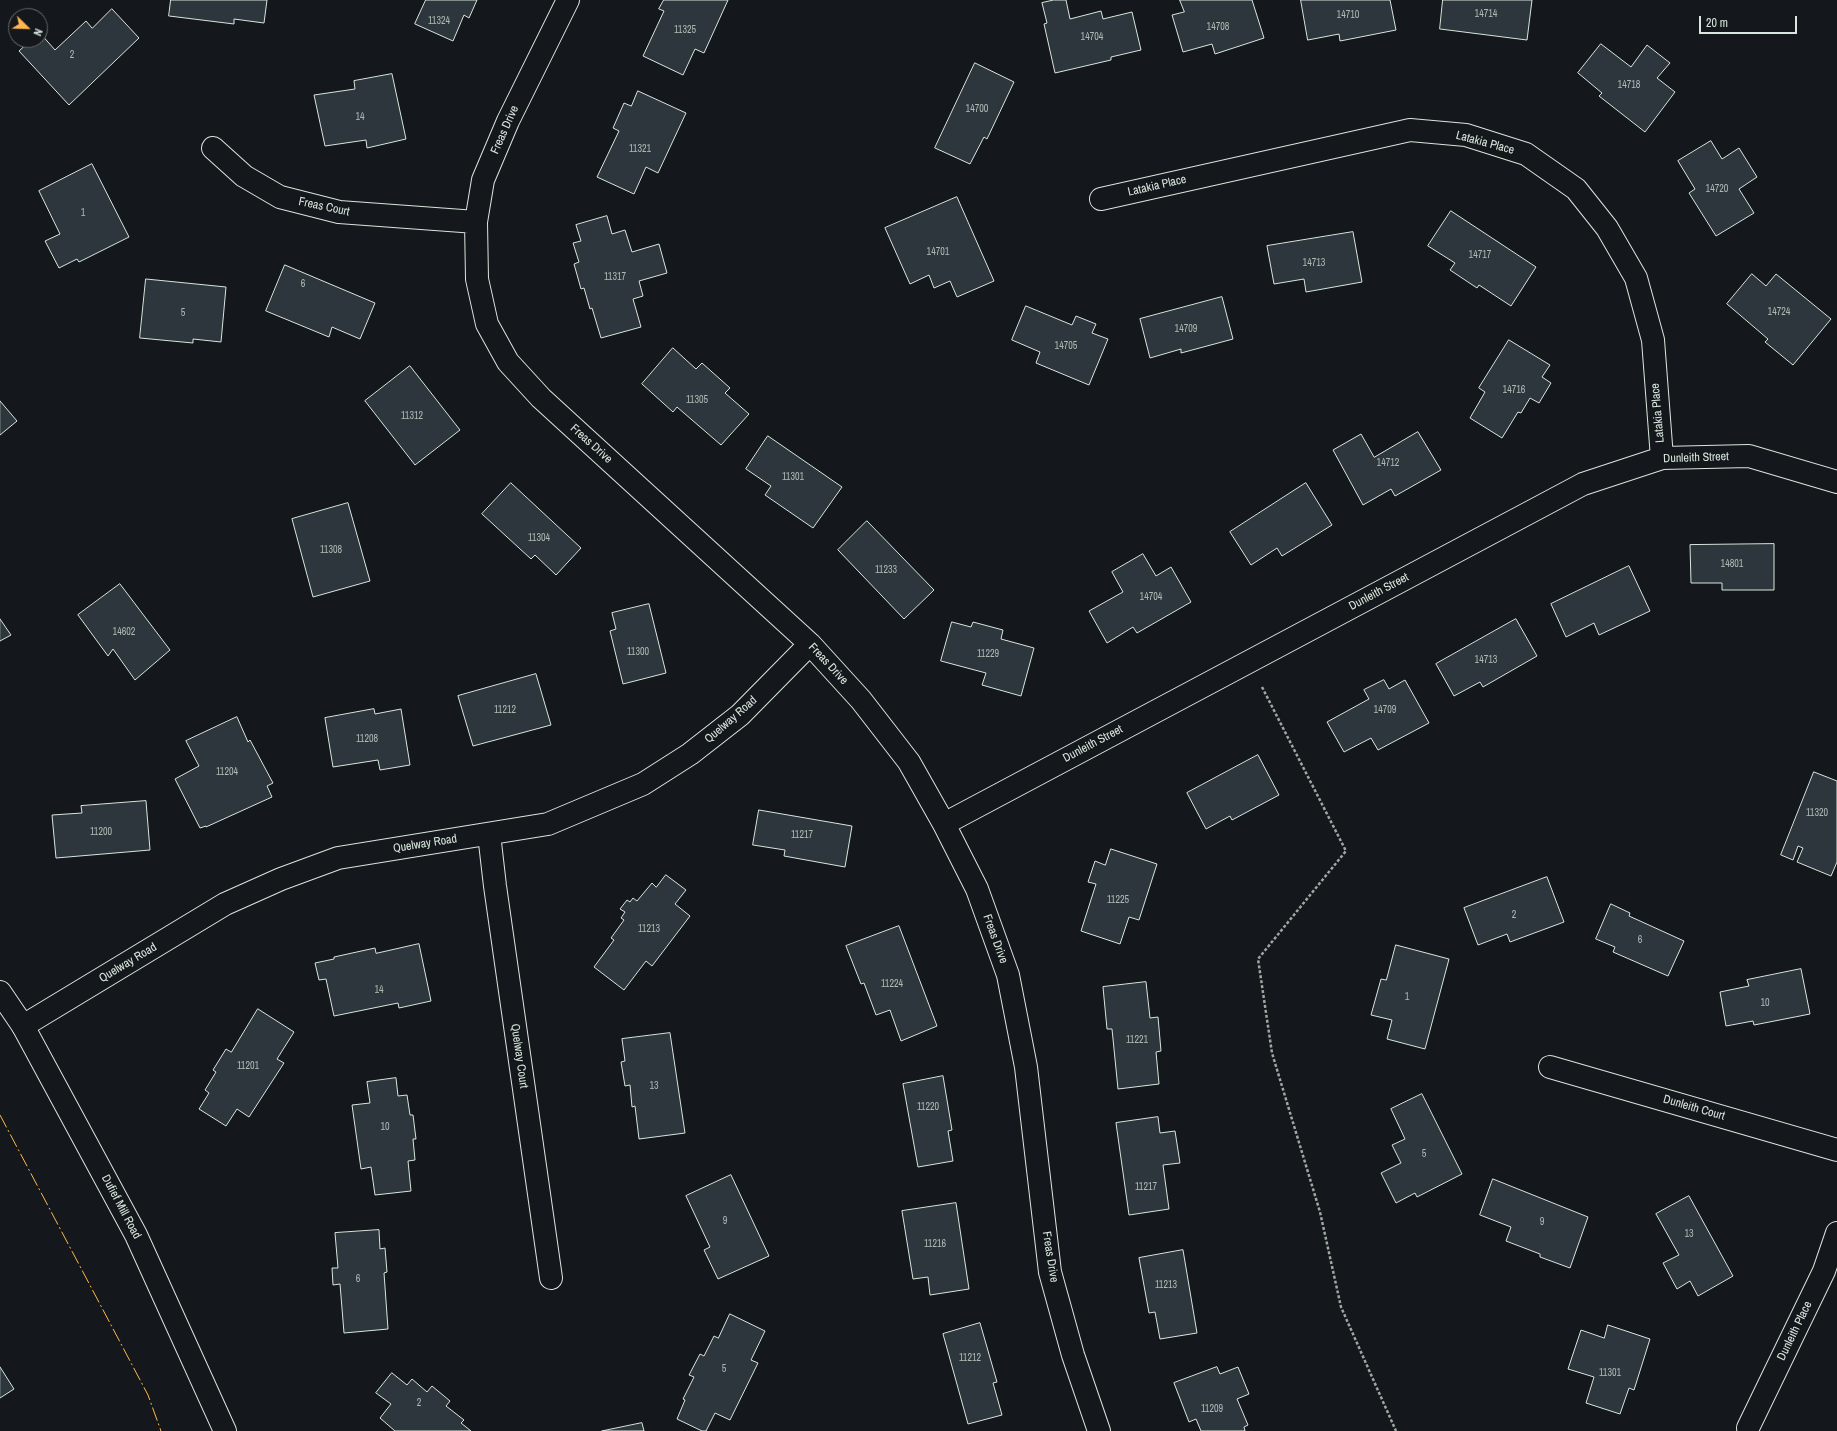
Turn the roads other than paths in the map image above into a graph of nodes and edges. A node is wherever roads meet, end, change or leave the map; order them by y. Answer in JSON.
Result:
{"nodes":[{"id":1,"x":568,"y":0,"type":"edge"},
{"id":2,"x":213,"y":148,"type":"dead end"},
{"id":3,"x":1101,"y":199,"type":"dead end"},
{"id":4,"x":476,"y":222,"type":"junction"},
{"id":5,"x":1662,"y":458,"type":"junction"},
{"id":6,"x":1837,"y":482,"type":"edge"},
{"id":7,"x":810,"y":644,"type":"junction"},
{"id":8,"x":944,"y":824,"type":"junction"},
{"id":9,"x":489,"y":834,"type":"junction"},
{"id":10,"x":0,"y":992,"type":"edge"},
{"id":11,"x":23,"y":1026,"type":"junction"},
{"id":12,"x":1550,"y":1067,"type":"dead end"},
{"id":13,"x":1837,"y":1150,"type":"edge"},
{"id":14,"x":1837,"y":1233,"type":"edge"},
{"id":15,"x":551,"y":1278,"type":"dead end"},
{"id":16,"x":1748,"y":1428,"type":"dead end"},
{"id":17,"x":225,"y":1431,"type":"edge"},
{"id":18,"x":1099,"y":1431,"type":"edge"}],
"edges":[{"from":1,"to":4,"type":"street","name":"Freas Drive"},
{"from":2,"to":4,"type":"street","name":"Freas Court"},
{"from":3,"to":5,"type":"street","name":"Latakia Place"},
{"from":4,"to":7,"type":"street","name":"Freas Drive"},
{"from":5,"to":6,"type":"street","name":"Dunleith Street"},
{"from":5,"to":8,"type":"street","name":"Dunleith Street"},
{"from":7,"to":8,"type":"street","name":"Freas Drive"},
{"from":7,"to":9,"type":"street","name":"Quelway Road"},
{"from":8,"to":18,"type":"street","name":"Freas Drive"},
{"from":9,"to":11,"type":"street","name":"Quelway Road"},
{"from":9,"to":15,"type":"street","name":"Quelway Court"},
{"from":10,"to":11,"type":"street","name":"Dufief Mill Road"},
{"from":11,"to":17,"type":"street","name":"Dufief Mill Road"},
{"from":12,"to":13,"type":"street","name":"Dunleith Court"},
{"from":14,"to":16,"type":"street","name":"Dunleith Place"}]}
